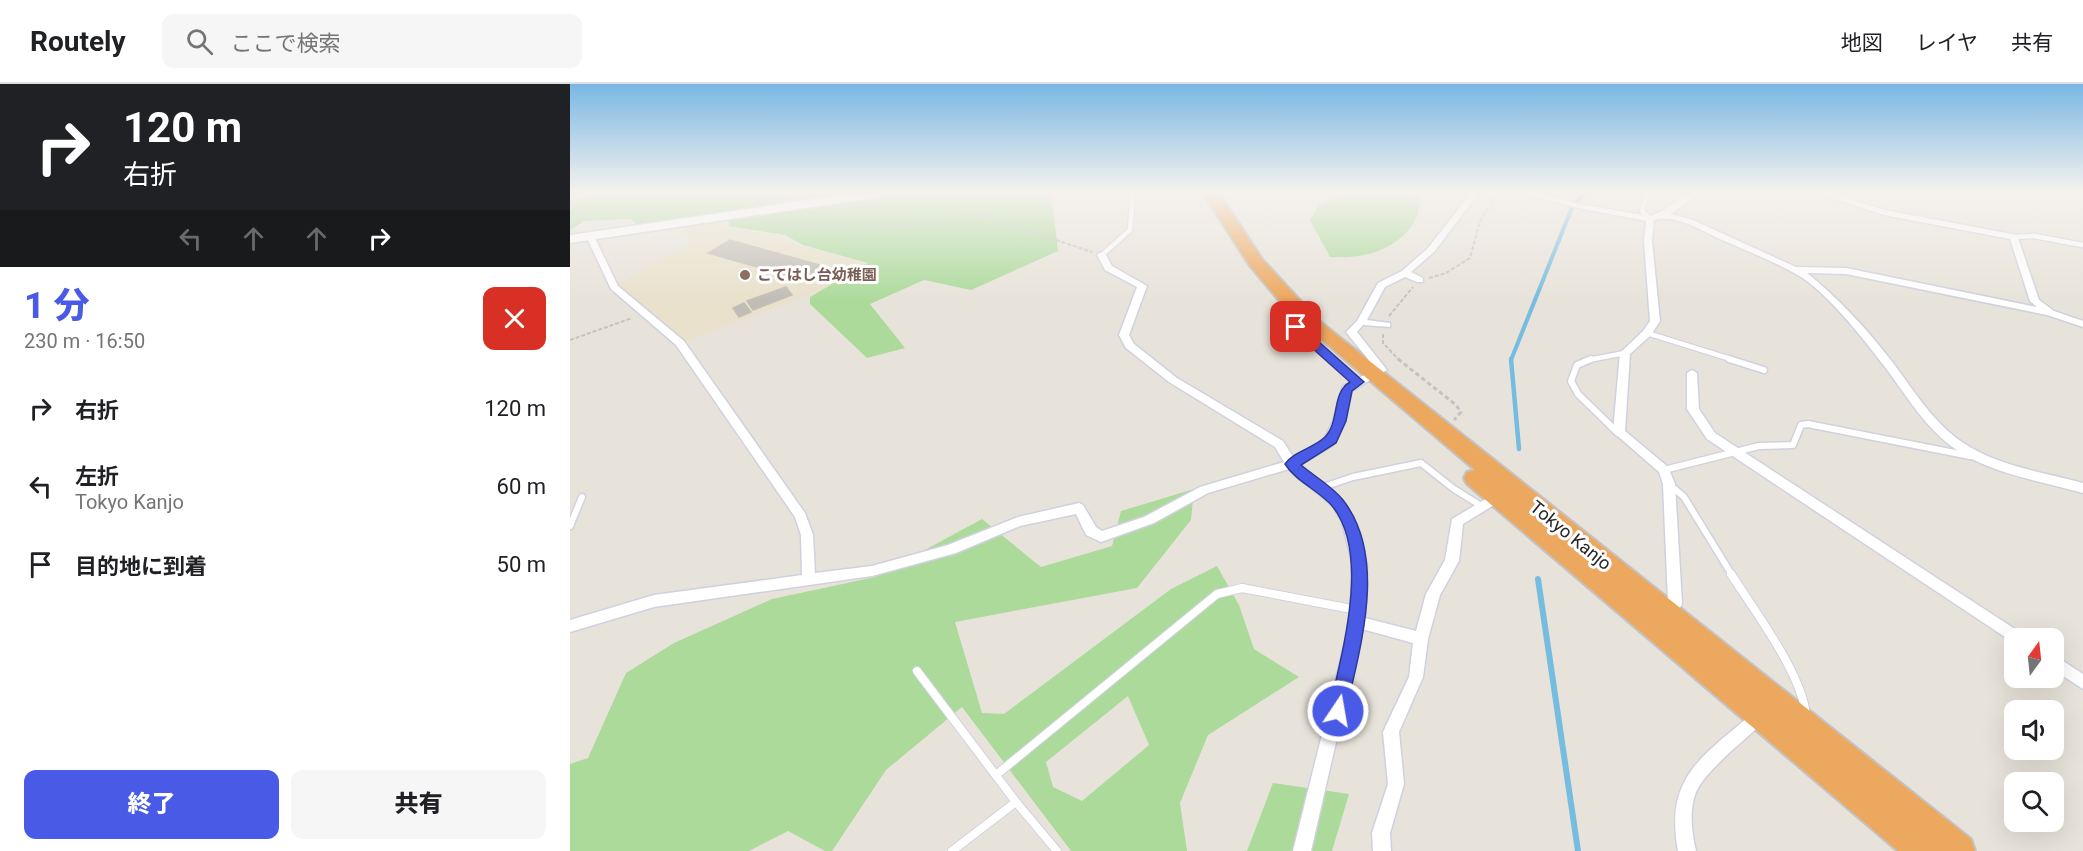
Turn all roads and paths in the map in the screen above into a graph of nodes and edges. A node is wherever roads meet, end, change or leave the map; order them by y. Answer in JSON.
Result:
{"nodes":[{"id":1,"x":638,"y":229,"type":"edge"},
{"id":2,"x":1023,"y":229,"type":"edge"},
{"id":3,"x":1133,"y":229,"type":"edge"},
{"id":4,"x":1218,"y":229,"type":"edge"},
{"id":5,"x":1233,"y":229,"type":"edge"},
{"id":6,"x":1447,"y":229,"type":"edge"},
{"id":7,"x":1478,"y":229,"type":"edge"},
{"id":8,"x":1649,"y":229,"type":"edge"},
{"id":9,"x":1705,"y":229,"type":"edge"},
{"id":10,"x":1971,"y":229,"type":"edge"},
{"id":11,"x":590,"y":236,"type":"junction"},
{"id":12,"x":2014,"y":237,"type":"junction"},
{"id":13,"x":570,"y":239,"type":"edge"},
{"id":14,"x":2083,"y":245,"type":"edge"},
{"id":15,"x":1102,"y":255,"type":"junction"},
{"id":16,"x":1793,"y":270,"type":"junction"},
{"id":17,"x":1405,"y":273,"type":"junction"},
{"id":18,"x":1420,"y":280,"type":"junction"},
{"id":19,"x":644,"y":312,"type":"junction"},
{"id":20,"x":2051,"y":313,"type":"junction"},
{"id":21,"x":1361,"y":322,"type":"junction"},
{"id":22,"x":2083,"y":324,"type":"edge"},
{"id":23,"x":1386,"y":325,"type":"junction"},
{"id":24,"x":1647,"y":333,"type":"junction"},
{"id":25,"x":570,"y":340,"type":"edge"},
{"id":26,"x":1625,"y":353,"type":"junction"},
{"id":27,"x":1764,"y":370,"type":"dead end"},
{"id":28,"x":1692,"y":373,"type":"dead end"},
{"id":29,"x":1365,"y":379,"type":"junction"},
{"id":30,"x":1451,"y":424,"type":"dead end"},
{"id":31,"x":1621,"y":436,"type":"junction"},
{"id":32,"x":1734,"y":452,"type":"junction"},
{"id":33,"x":1981,"y":458,"type":"junction"},
{"id":34,"x":1291,"y":464,"type":"junction"},
{"id":35,"x":1664,"y":470,"type":"junction"},
{"id":36,"x":1669,"y":484,"type":"junction"},
{"id":37,"x":1320,"y":488,"type":"junction"},
{"id":38,"x":2083,"y":488,"type":"edge"},
{"id":39,"x":582,"y":497,"type":"dead end"},
{"id":40,"x":1491,"y":502,"type":"junction"},
{"id":41,"x":570,"y":526,"type":"edge"},
{"id":42,"x":809,"y":581,"type":"junction"},
{"id":43,"x":1358,"y":616,"type":"junction"},
{"id":44,"x":1658,"y":619,"type":"junction"},
{"id":45,"x":570,"y":626,"type":"edge"},
{"id":46,"x":2004,"y":629,"type":"edge"},
{"id":47,"x":1421,"y":639,"type":"junction"},
{"id":48,"x":2064,"y":669,"type":"edge"},
{"id":49,"x":917,"y":671,"type":"dead end"},
{"id":50,"x":2083,"y":682,"type":"edge"},
{"id":51,"x":1760,"y":716,"type":"junction"},
{"id":52,"x":1806,"y":726,"type":"junction"},
{"id":53,"x":996,"y":775,"type":"junction"},
{"id":54,"x":1016,"y":802,"type":"junction"},
{"id":55,"x":952,"y":851,"type":"edge"},
{"id":56,"x":1057,"y":851,"type":"edge"},
{"id":57,"x":1302,"y":851,"type":"edge"},
{"id":58,"x":1382,"y":851,"type":"edge"},
{"id":59,"x":1687,"y":851,"type":"edge"},
{"id":60,"x":1923,"y":851,"type":"edge"},
{"id":61,"x":1959,"y":851,"type":"edge"}],
"edges":[{"from":1,"to":11,"type":"street"},
{"from":2,"to":15,"type":"path"},
{"from":3,"to":15,"type":"lane"},
{"from":4,"to":29,"type":"highway","name":"Tokyo Kanjo"},
{"from":5,"to":29,"type":"highway","name":"Tokyo Kanjo"},
{"from":6,"to":17,"type":"street"},
{"from":7,"to":18,"type":"path"},
{"from":8,"to":24,"type":"street"},
{"from":9,"to":16,"type":"street"},
{"from":10,"to":12,"type":"street"},
{"from":11,"to":13,"type":"street"},
{"from":11,"to":19,"type":"street"},
{"from":12,"to":14,"type":"lane"},
{"from":12,"to":20,"type":"street"},
{"from":15,"to":34,"type":"street"},
{"from":16,"to":20,"type":"street"},
{"from":16,"to":33,"type":"street"},
{"from":17,"to":18,"type":"street"},
{"from":17,"to":21,"type":"street"},
{"from":18,"to":23,"type":"path"},
{"from":19,"to":25,"type":"path"},
{"from":19,"to":42,"type":"street"},
{"from":20,"to":22,"type":"street"},
{"from":21,"to":23,"type":"street"},
{"from":21,"to":29,"type":"street"},
{"from":23,"to":30,"type":"path"},
{"from":24,"to":26,"type":"street"},
{"from":24,"to":27,"type":"lane"},
{"from":26,"to":31,"type":"street"},
{"from":26,"to":31,"type":"lane"},
{"from":28,"to":32,"type":"street"},
{"from":29,"to":34,"type":"street"},
{"from":29,"to":40,"type":"highway","name":"Tokyo Kanjo"},
{"from":29,"to":44,"type":"highway","name":"Tokyo Kanjo"},
{"from":31,"to":35,"type":"street"},
{"from":32,"to":33,"type":"lane"},
{"from":32,"to":35,"type":"lane"},
{"from":32,"to":46,"type":"street"},
{"from":33,"to":38,"type":"street"},
{"from":34,"to":37,"type":"street"},
{"from":34,"to":42,"type":"street"},
{"from":35,"to":36,"type":"street"},
{"from":36,"to":44,"type":"street"},
{"from":36,"to":52,"type":"lane"},
{"from":37,"to":40,"type":"lane"},
{"from":37,"to":43,"type":"street"},
{"from":39,"to":41,"type":"lane"},
{"from":40,"to":44,"type":"highway","name":"Tokyo Kanjo"},
{"from":40,"to":47,"type":"street"},
{"from":42,"to":45,"type":"street"},
{"from":43,"to":47,"type":"street"},
{"from":43,"to":53,"type":"lane"},
{"from":43,"to":57,"type":"street"},
{"from":44,"to":51,"type":"highway","name":"Tokyo Kanjo"},
{"from":44,"to":52,"type":"highway","name":"Tokyo Kanjo"},
{"from":47,"to":58,"type":"street"},
{"from":48,"to":50,"type":"street"},
{"from":49,"to":53,"type":"lane"},
{"from":51,"to":59,"type":"street"},
{"from":51,"to":60,"type":"highway","name":"Tokyo Kanjo"},
{"from":52,"to":61,"type":"highway","name":"Tokyo Kanjo"},
{"from":53,"to":54,"type":"lane"},
{"from":54,"to":55,"type":"lane"},
{"from":54,"to":56,"type":"lane"}]}
